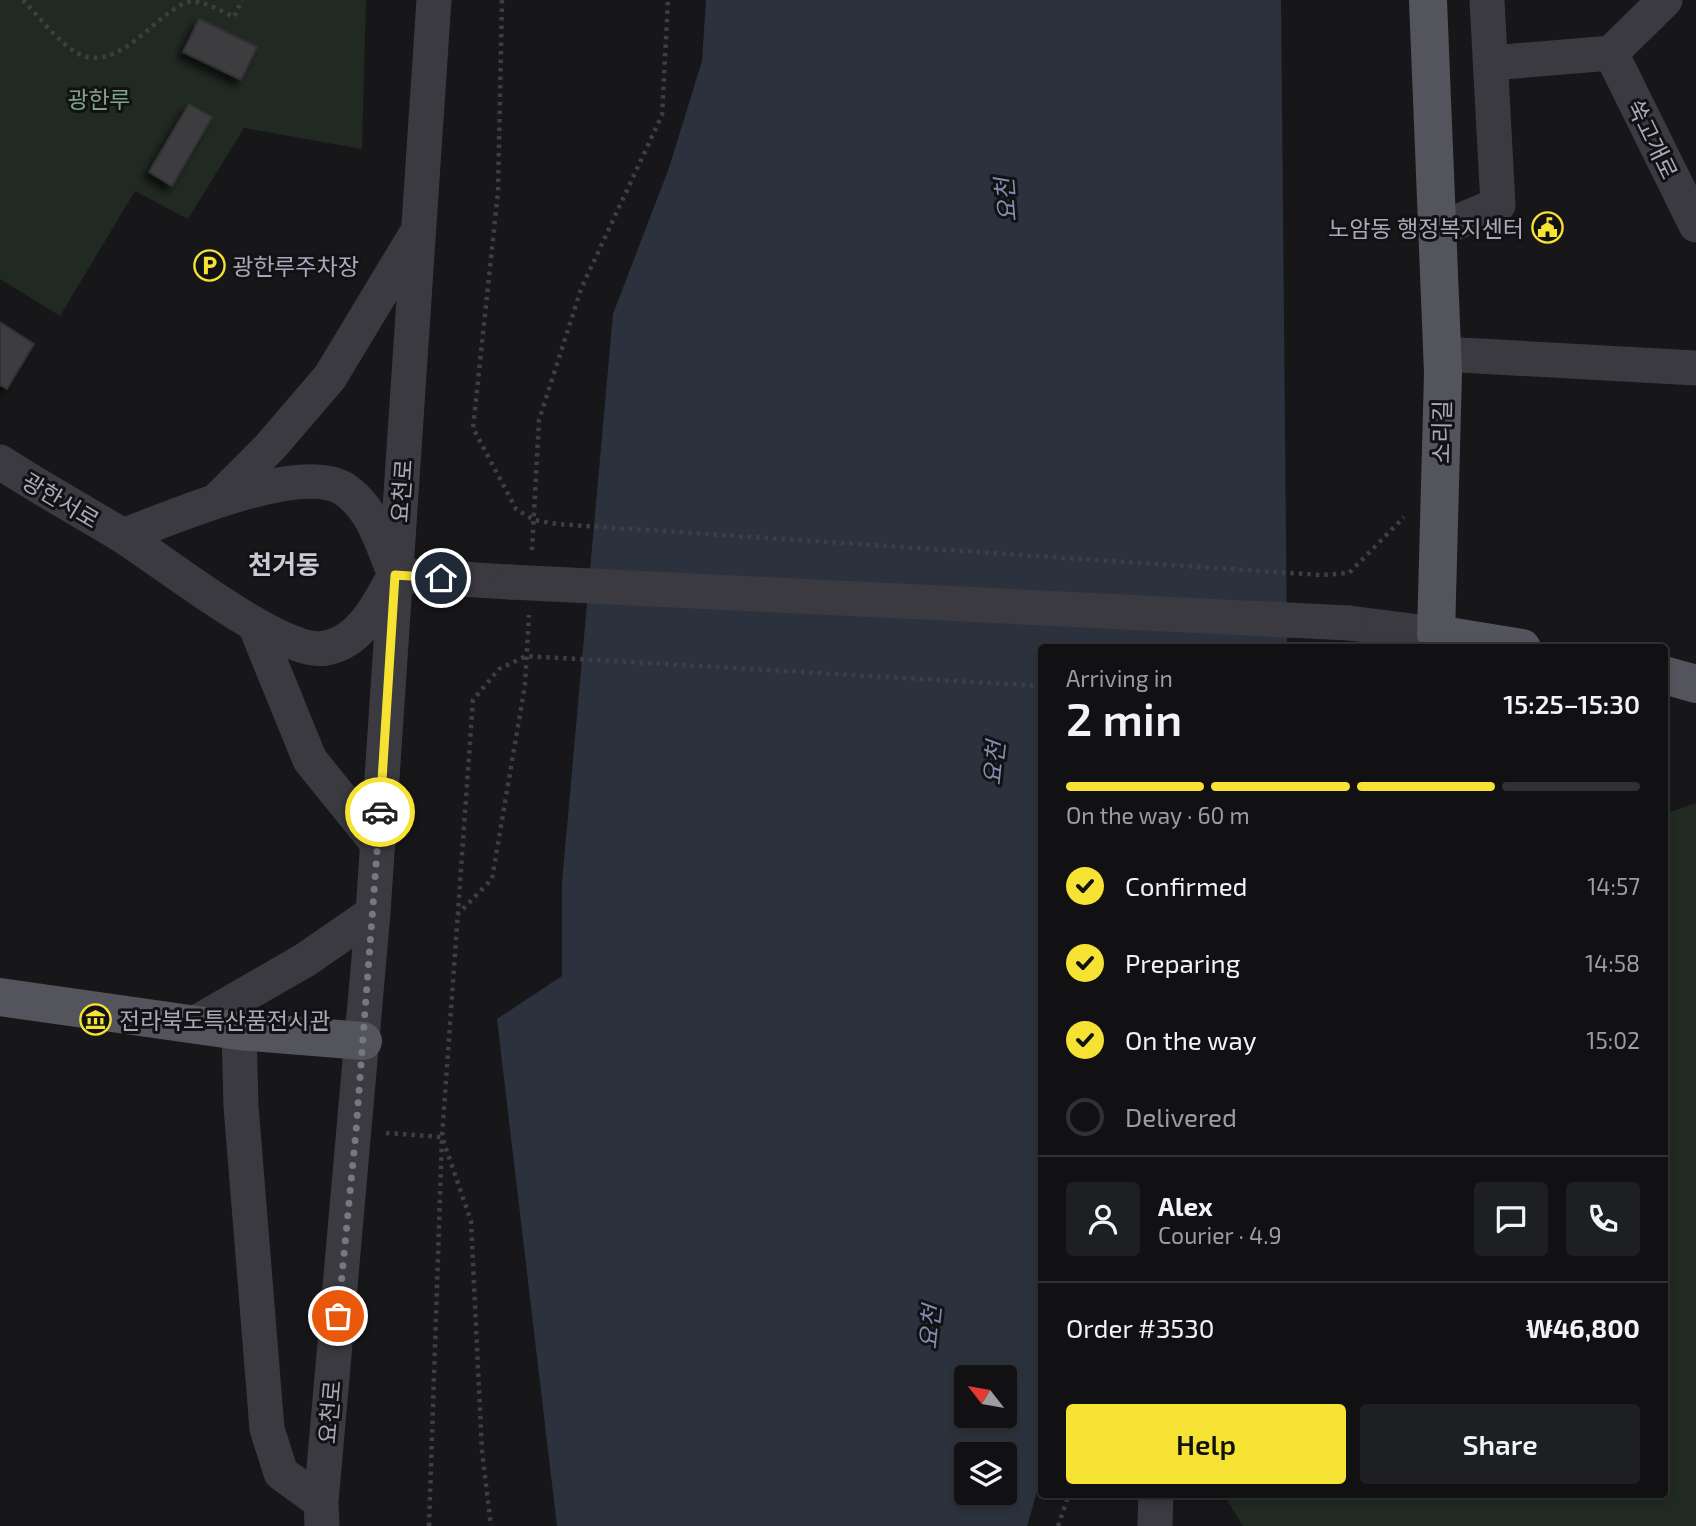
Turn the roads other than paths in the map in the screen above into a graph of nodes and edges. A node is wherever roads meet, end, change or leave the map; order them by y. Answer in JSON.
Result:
{"nodes":[{"id":1,"x":434,"y":0,"type":"edge"},
{"id":2,"x":1428,"y":0,"type":"edge"},
{"id":3,"x":1487,"y":0,"type":"edge"},
{"id":4,"x":1665,"y":0,"type":"edge"},
{"id":5,"x":1611,"y":53,"type":"junction"},
{"id":6,"x":1490,"y":63,"type":"junction"},
{"id":7,"x":1696,"y":225,"type":"edge"},
{"id":8,"x":1438,"y":229,"type":"junction"},
{"id":9,"x":419,"y":230,"type":"junction"},
{"id":10,"x":1442,"y":354,"type":"junction"},
{"id":11,"x":1696,"y":368,"type":"edge"},
{"id":12,"x":0,"y":461,"type":"edge"},
{"id":13,"x":216,"y":501,"type":"junction"},
{"id":14,"x":123,"y":536,"type":"junction"},
{"id":15,"x":395,"y":575,"type":"junction"},
{"id":16,"x":255,"y":625,"type":"junction"},
{"id":17,"x":1434,"y":640,"type":"edge"},
{"id":18,"x":1478,"y":644,"type":"edge"},
{"id":19,"x":1668,"y":676,"type":"edge"},
{"id":20,"x":1696,"y":684,"type":"edge"},
{"id":21,"x":378,"y":844,"type":"junction"},
{"id":22,"x":373,"y":914,"type":"junction"},
{"id":23,"x":0,"y":997,"type":"edge"},
{"id":24,"x":194,"y":1024,"type":"junction"},
{"id":25,"x":239,"y":1031,"type":"junction"},
{"id":26,"x":363,"y":1041,"type":"junction"},
{"id":27,"x":1156,"y":1498,"type":"edge"},
{"id":28,"x":321,"y":1514,"type":"edge"},
{"id":29,"x":1155,"y":1526,"type":"edge"}],
"edges":[{"from":1,"to":9,"type":"street","name":"요천로"},
{"from":2,"to":8,"type":"main road","name":"소리길"},
{"from":3,"to":6,"type":"street"},
{"from":4,"to":5,"type":"street"},
{"from":5,"to":6,"type":"street"},
{"from":5,"to":7,"type":"street","name":"쑥고개로"},
{"from":6,"to":8,"type":"street"},
{"from":8,"to":10,"type":"main road","name":"소리길"},
{"from":9,"to":13,"type":"street"},
{"from":9,"to":15,"type":"street","name":"요천로"},
{"from":10,"to":11,"type":"street"},
{"from":10,"to":17,"type":"main road","name":"소리길"},
{"from":12,"to":14,"type":"street","name":"광한서로"},
{"from":13,"to":14,"type":"street"},
{"from":13,"to":15,"type":"street"},
{"from":14,"to":16,"type":"street","name":"광한서로"},
{"from":15,"to":16,"type":"street","name":"광한서로"},
{"from":15,"to":17,"type":"street","bridge":true},
{"from":15,"to":21,"type":"street","name":"요천로"},
{"from":16,"to":21,"type":"street"},
{"from":17,"to":18,"type":"main road"},
{"from":19,"to":20,"type":"main road"},
{"from":21,"to":22,"type":"street","name":"요천로"},
{"from":22,"to":24,"type":"street"},
{"from":22,"to":26,"type":"street","name":"요천로"},
{"from":23,"to":24,"type":"main road"},
{"from":24,"to":25,"type":"main road"},
{"from":25,"to":26,"type":"main road"},
{"from":25,"to":28,"type":"street"},
{"from":26,"to":28,"type":"street","name":"요천로"},
{"from":27,"to":29,"type":"street"}]}
